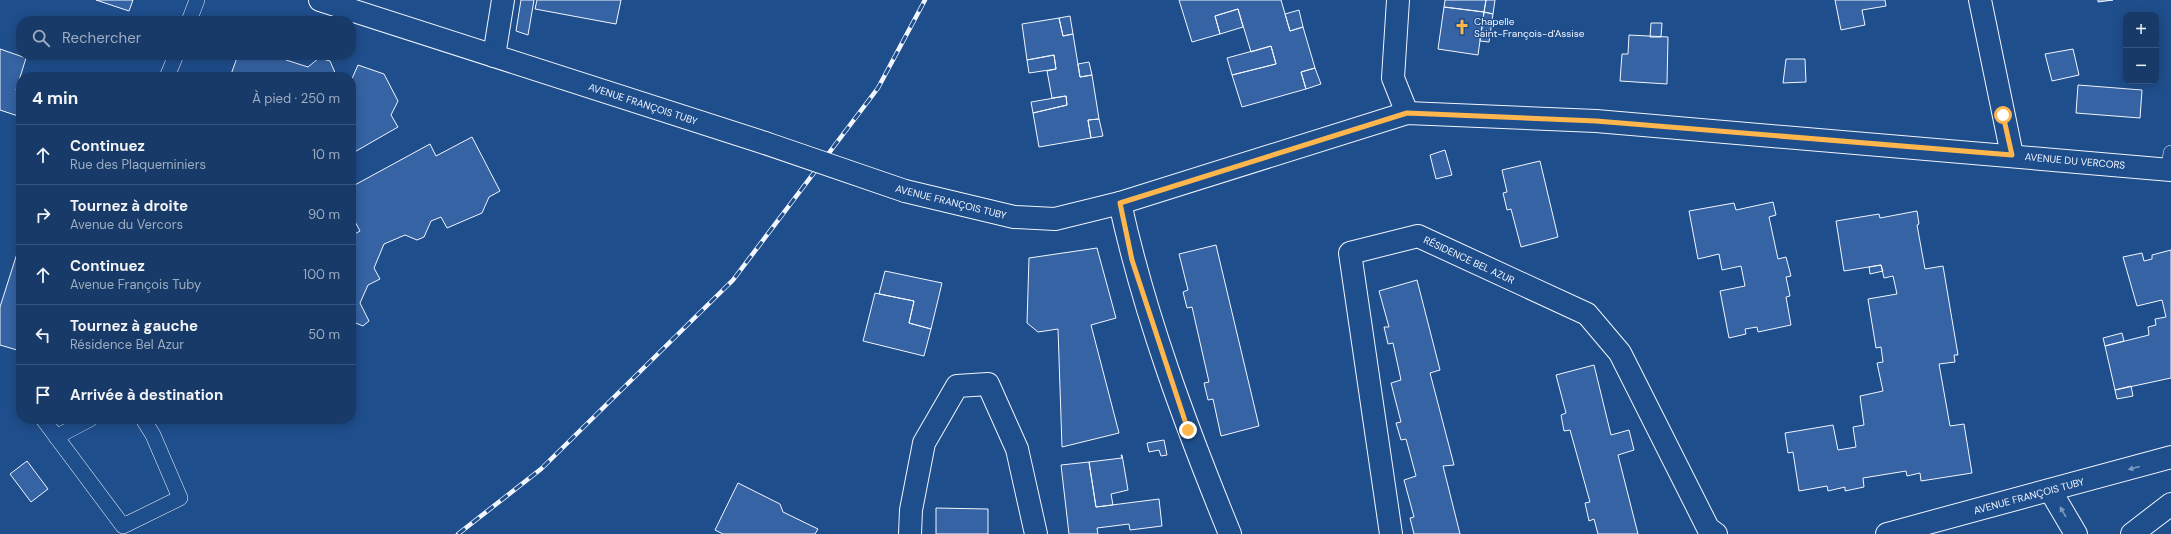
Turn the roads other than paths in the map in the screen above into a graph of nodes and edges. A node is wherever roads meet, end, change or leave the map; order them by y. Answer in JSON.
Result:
{"nodes":[{"id":1,"x":197,"y":0,"type":"edge"},
{"id":2,"x":320,"y":0,"type":"edge"},
{"id":3,"x":502,"y":0,"type":"edge"},
{"id":4,"x":1398,"y":0,"type":"edge"},
{"id":5,"x":1980,"y":0,"type":"edge"},
{"id":6,"x":191,"y":16,"type":"edge"},
{"id":7,"x":494,"y":56,"type":"junction"},
{"id":8,"x":174,"y":60,"type":"edge"},
{"id":9,"x":169,"y":72,"type":"edge"},
{"id":10,"x":1407,"y":113,"type":"junction"},
{"id":11,"x":1596,"y":121,"type":"joint"},
{"id":12,"x":2012,"y":155,"type":"junction"},
{"id":13,"x":2170,"y":164,"type":"edge"},
{"id":14,"x":1120,"y":203,"type":"junction"},
{"id":15,"x":47,"y":424,"type":"edge"},
{"id":16,"x":81,"y":424,"type":"edge"},
{"id":17,"x":146,"y":424,"type":"edge"},
{"id":18,"x":56,"y":437,"type":"junction"},
{"id":19,"x":2171,"y":457,"type":"edge"},
{"id":20,"x":2050,"y":490,"type":"junction"},
{"id":21,"x":2171,"y":504,"type":"edge"},
{"id":22,"x":910,"y":534,"type":"edge"},
{"id":23,"x":1036,"y":534,"type":"edge"},
{"id":24,"x":1230,"y":534,"type":"edge"},
{"id":25,"x":1391,"y":534,"type":"edge"},
{"id":26,"x":1716,"y":534,"type":"edge"},
{"id":27,"x":1887,"y":534,"type":"edge"},
{"id":28,"x":2076,"y":534,"type":"edge"},
{"id":29,"x":2132,"y":534,"type":"edge"}],
"edges":[{"from":1,"to":6,"type":"lane"},
{"from":2,"to":7,"type":"street","name":"AVENUE FRANÇOIS TUBY"},
{"from":3,"to":7,"type":"street"},
{"from":4,"to":10,"type":"street"},
{"from":5,"to":12,"type":"street"},
{"from":7,"to":14,"type":"street","name":"AVENUE FRANÇOIS TUBY","bridge":true},
{"from":8,"to":9,"type":"lane"},
{"from":10,"to":11,"type":"street","name":"AVENUE FRANÇOIS TUBY"},
{"from":10,"to":14,"type":"street","name":"AVENUE FRANÇOIS TUBY"},
{"from":11,"to":12,"type":"street","name":"AVENUE DU VERCORS"},
{"from":12,"to":13,"type":"street","name":"AVENUE DU VERCORS"},
{"from":14,"to":24,"type":"street"},
{"from":15,"to":18,"type":"lane"},
{"from":16,"to":18,"type":"lane"},
{"from":17,"to":18,"type":"lane"},
{"from":19,"to":20,"type":"street","name":"AVENUE FRANÇOIS TUBY","one_way":true},
{"from":20,"to":27,"type":"street","name":"AVENUE FRANÇOIS TUBY"},
{"from":28,"to":20,"type":"street","one_way":true},
{"from":21,"to":29,"type":"street"},
{"from":22,"to":23,"type":"street"},
{"from":25,"to":26,"type":"street","name":"RÉSIDENCE BEL AZUR"}]}
